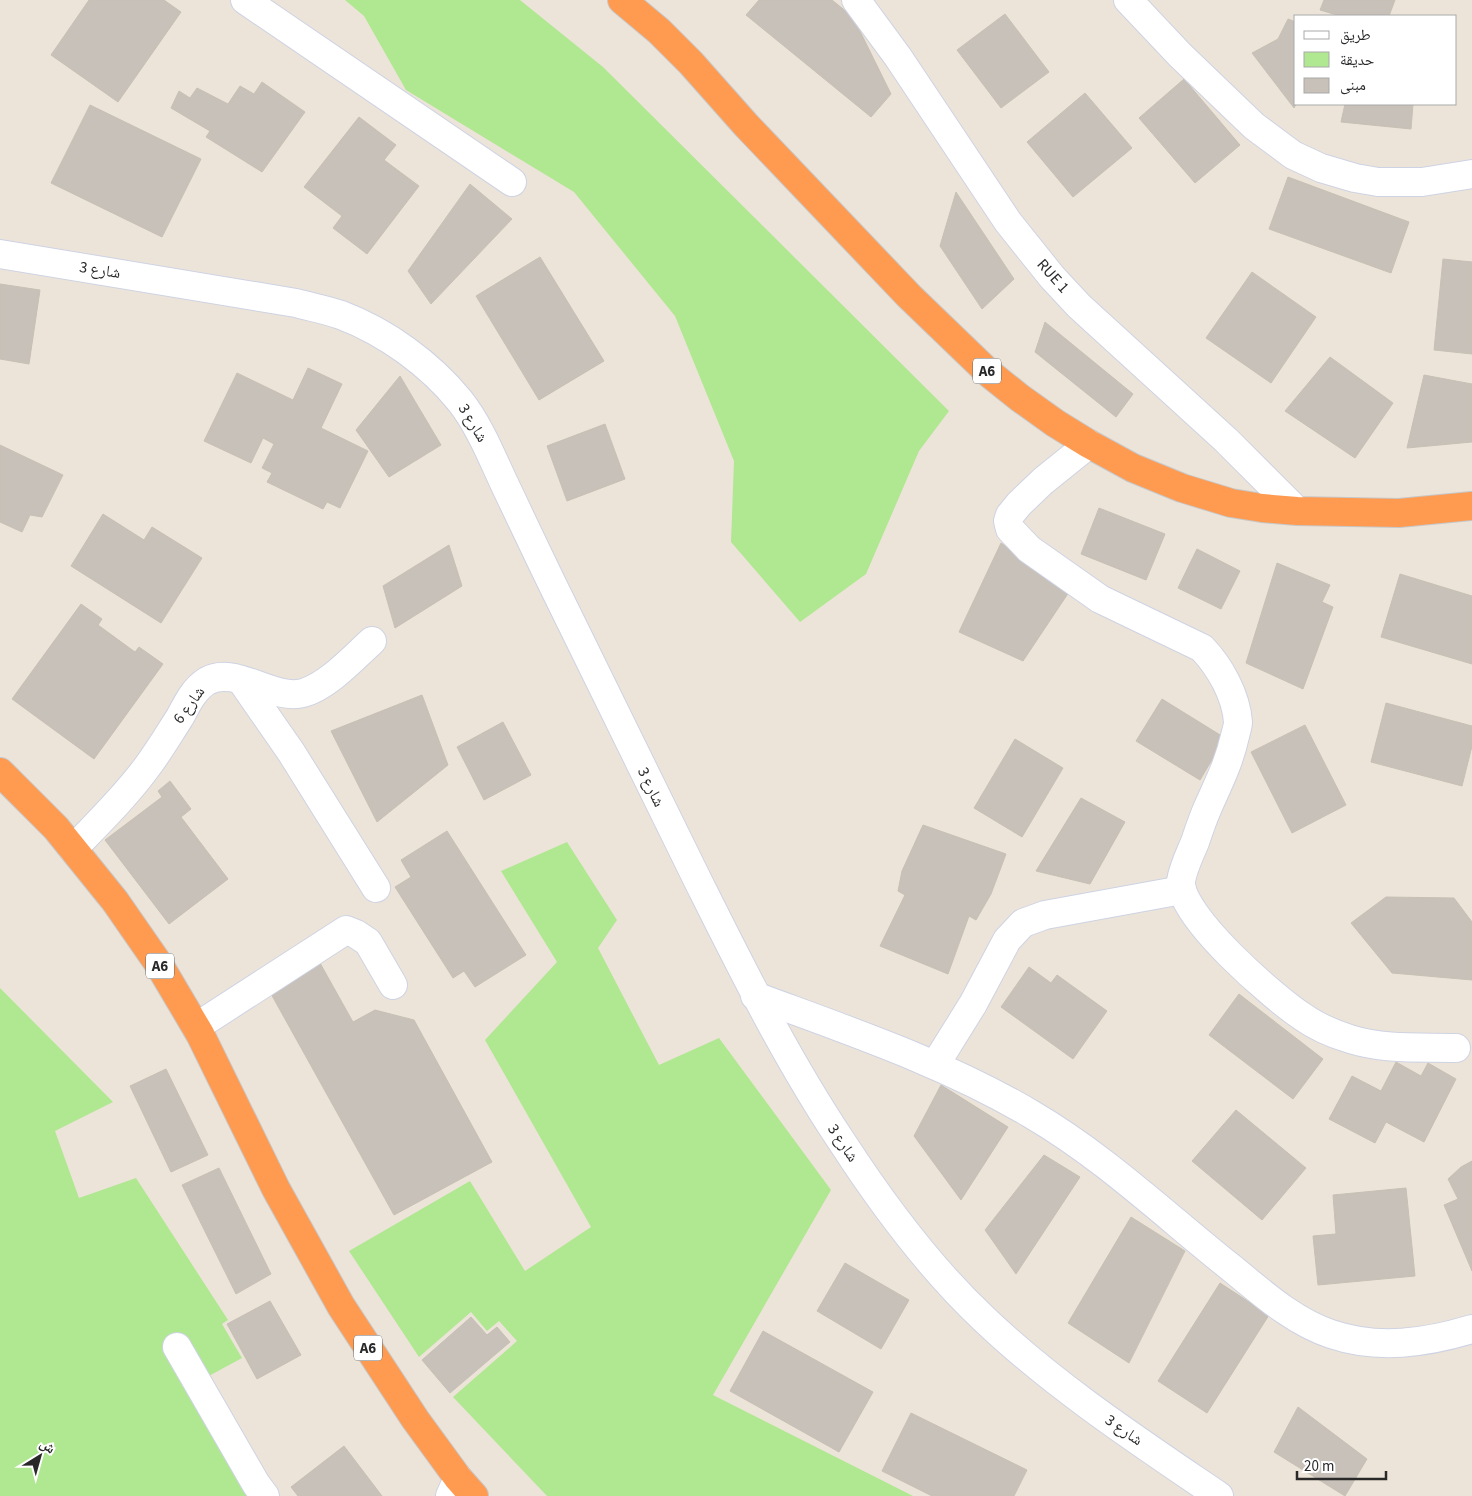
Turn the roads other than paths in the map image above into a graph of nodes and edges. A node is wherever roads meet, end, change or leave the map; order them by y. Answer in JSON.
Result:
{"nodes":[{"id":1,"x":245,"y":0,"type":"edge"},
{"id":2,"x":622,"y":0,"type":"edge"},
{"id":3,"x":856,"y":0,"type":"edge"},
{"id":4,"x":1128,"y":0,"type":"edge"},
{"id":5,"x":1472,"y":174,"type":"edge"},
{"id":6,"x":512,"y":182,"type":"dead end"},
{"id":7,"x":0,"y":254,"type":"edge"},
{"id":8,"x":1089,"y":444,"type":"junction"},
{"id":9,"x":1472,"y":506,"type":"edge"},
{"id":10,"x":1297,"y":511,"type":"junction"},
{"id":11,"x":372,"y":641,"type":"dead end"},
{"id":12,"x":241,"y":680,"type":"junction"},
{"id":13,"x":0,"y":772,"type":"edge"},
{"id":14,"x":73,"y":849,"type":"junction"},
{"id":15,"x":376,"y":888,"type":"dead end"},
{"id":16,"x":1182,"y":890,"type":"junction"},
{"id":17,"x":394,"y":985,"type":"dead end"},
{"id":18,"x":756,"y":996,"type":"junction"},
{"id":19,"x":196,"y":1027,"type":"junction"},
{"id":20,"x":1456,"y":1048,"type":"dead end"},
{"id":21,"x":935,"y":1065,"type":"junction"},
{"id":22,"x":1472,"y":1329,"type":"edge"},
{"id":23,"x":178,"y":1348,"type":"dead end"},
{"id":24,"x":461,"y":1490,"type":"edge"},
{"id":25,"x":265,"y":1496,"type":"edge"},
{"id":26,"x":1219,"y":1496,"type":"edge"}],
"edges":[{"from":1,"to":6,"type":"street"},
{"from":2,"to":8,"type":"highway","number":"A6"},
{"from":3,"to":10,"type":"street","name":"RUE 1"},
{"from":4,"to":5,"type":"street"},
{"from":7,"to":18,"type":"street","name":"شارع 3"},
{"from":8,"to":10,"type":"highway","number":"A6"},
{"from":8,"to":16,"type":"street"},
{"from":9,"to":10,"type":"highway","number":"A6"},
{"from":11,"to":12,"type":"street","name":"شارع 6"},
{"from":12,"to":14,"type":"street","name":"شارع 6"},
{"from":12,"to":15,"type":"street"},
{"from":13,"to":14,"type":"highway","number":"A6"},
{"from":14,"to":19,"type":"highway","number":"A6"},
{"from":16,"to":20,"type":"street"},
{"from":16,"to":21,"type":"street"},
{"from":17,"to":19,"type":"street"},
{"from":18,"to":21,"type":"street"},
{"from":18,"to":26,"type":"street","name":"شارع 3"},
{"from":19,"to":24,"type":"highway","number":"A6"},
{"from":21,"to":22,"type":"street"},
{"from":23,"to":25,"type":"street"}]}
